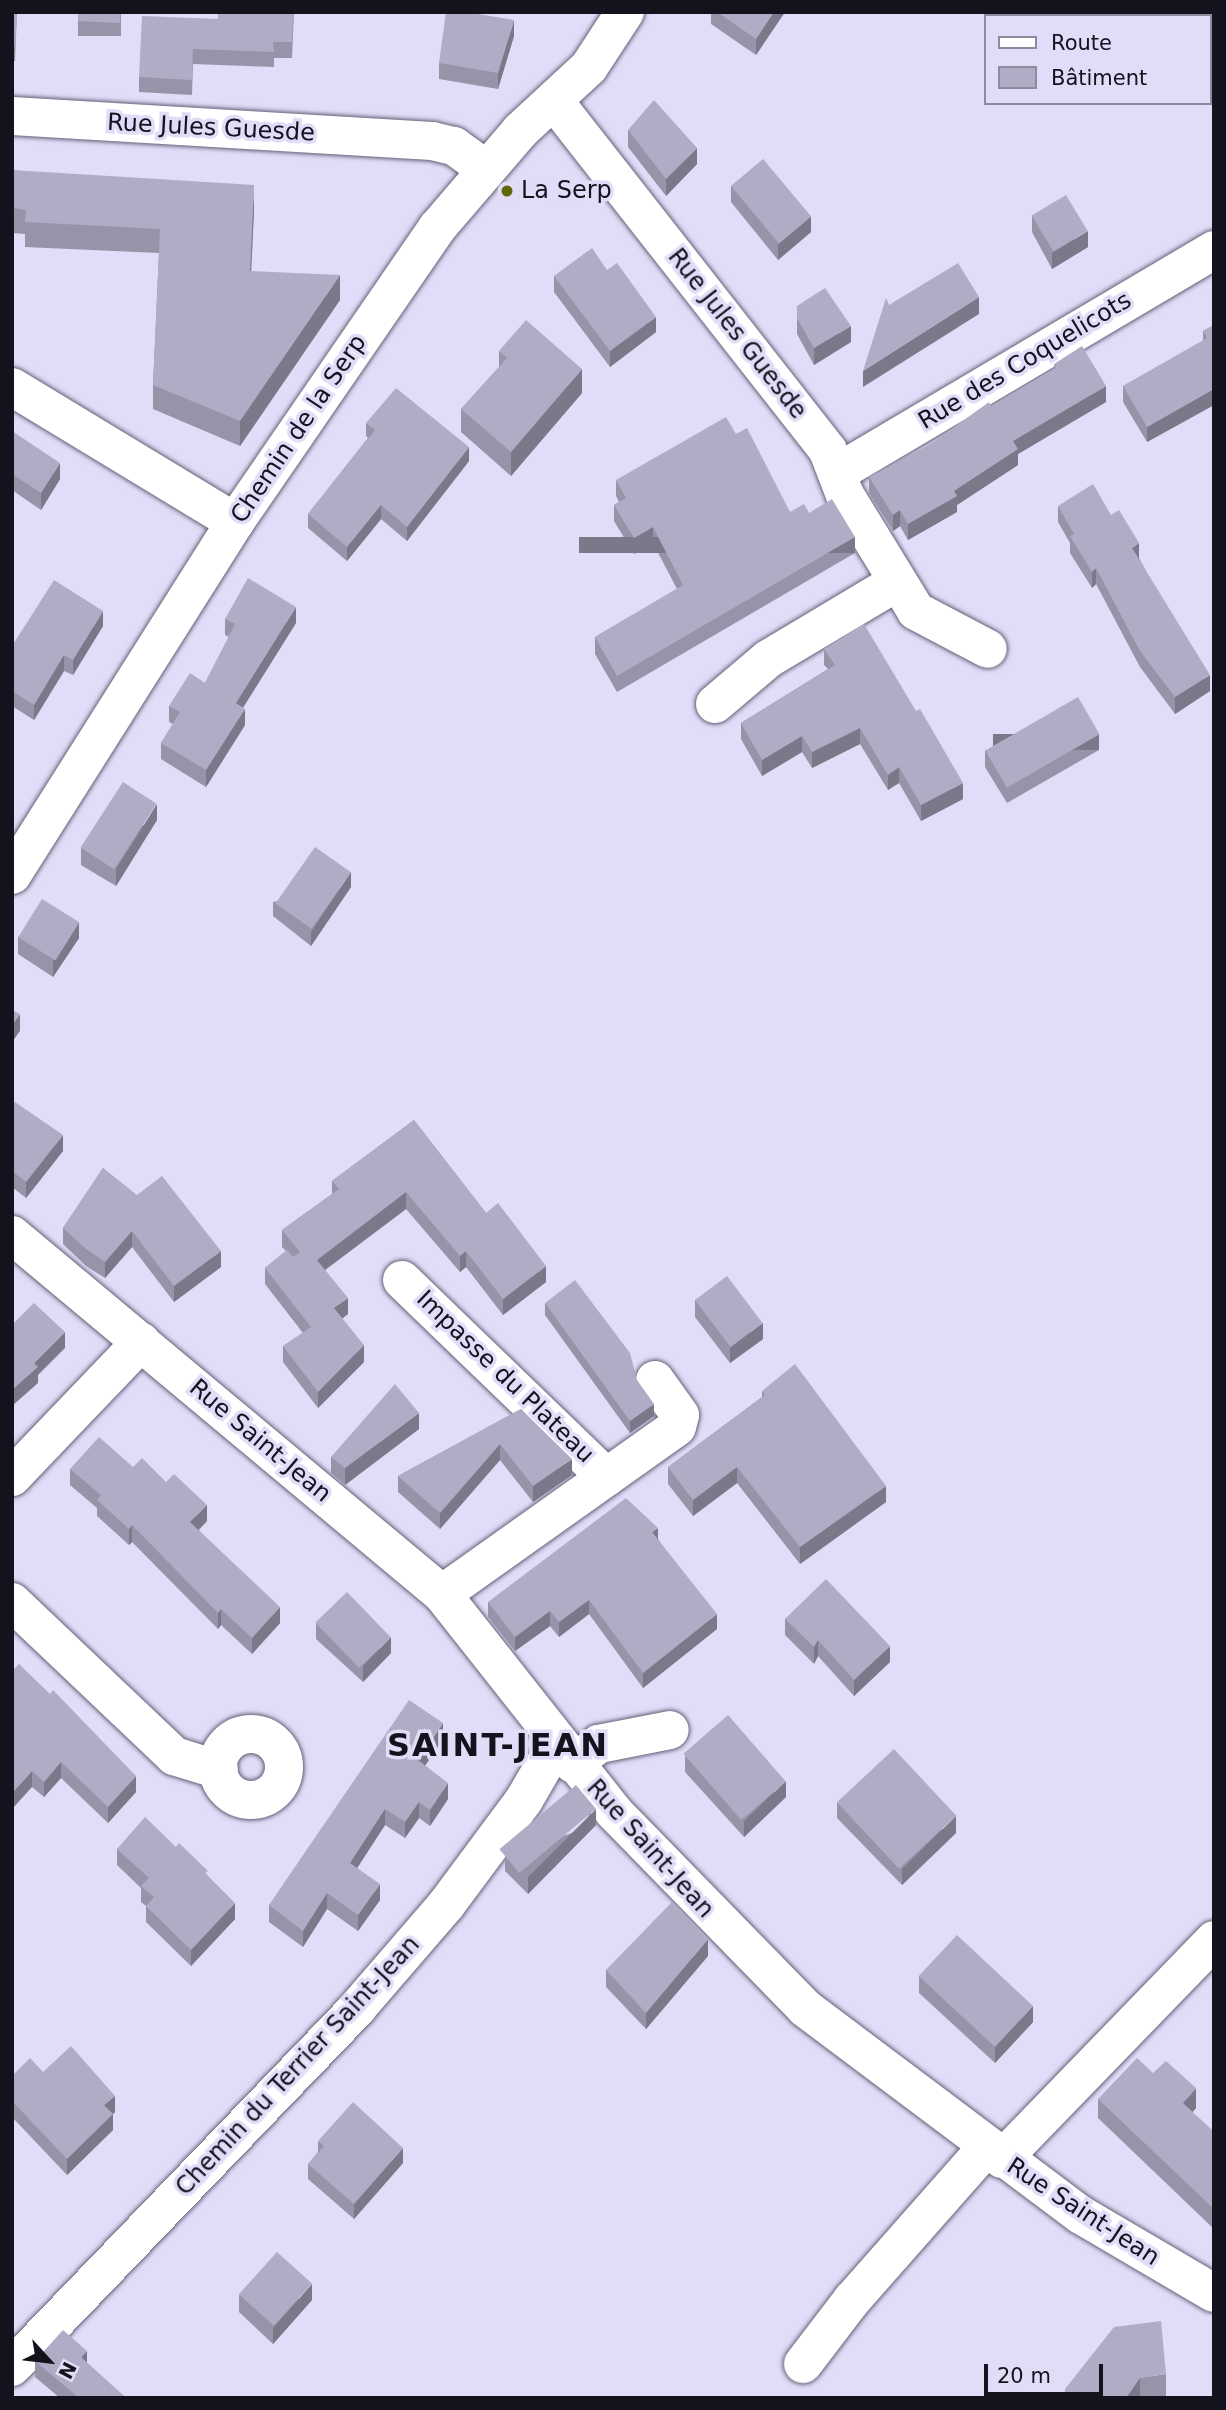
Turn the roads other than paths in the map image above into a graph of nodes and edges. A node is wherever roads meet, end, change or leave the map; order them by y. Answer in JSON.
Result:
{"nodes":[{"id":1,"x":625,"y":12,"type":"edge"},
{"id":2,"x":554,"y":101,"type":"junction"},
{"id":3,"x":12,"y":116,"type":"edge"},
{"id":4,"x":486,"y":169,"type":"junction"},
{"id":5,"x":1214,"y":250,"type":"edge"},
{"id":6,"x":12,"y":387,"type":"edge"},
{"id":7,"x":837,"y":473,"type":"junction"},
{"id":8,"x":236,"y":522,"type":"junction"},
{"id":9,"x":897,"y":582,"type":"junction"},
{"id":10,"x":988,"y":649,"type":"dead end"},
{"id":11,"x":715,"y":704,"type":"dead end"},
{"id":12,"x":12,"y":875,"type":"edge"},
{"id":13,"x":12,"y":1235,"type":"edge"},
{"id":14,"x":402,"y":1280,"type":"dead end"},
{"id":15,"x":141,"y":1342,"type":"junction"},
{"id":16,"x":654,"y":1380,"type":"dead end"},
{"id":17,"x":606,"y":1476,"type":"junction"},
{"id":18,"x":12,"y":1477,"type":"edge"},
{"id":19,"x":442,"y":1594,"type":"junction"},
{"id":20,"x":12,"y":1602,"type":"edge"},
{"id":21,"x":670,"y":1730,"type":"dead end"},
{"id":22,"x":565,"y":1753,"type":"junction"},
{"id":23,"x":219,"y":1770,"type":"dead end"},
{"id":24,"x":1214,"y":1940,"type":"edge"},
{"id":25,"x":994,"y":2154,"type":"junction"},
{"id":26,"x":1214,"y":2293,"type":"edge"},
{"id":27,"x":803,"y":2364,"type":"dead end"},
{"id":28,"x":12,"y":2367,"type":"edge"}],
"edges":[{"from":1,"to":2,"type":"street","name":"Chemin de la Serp"},
{"from":2,"to":4,"type":"street","name":"Chemin de la Serp"},
{"from":2,"to":7,"type":"street","name":"Rue Jules Guesde"},
{"from":3,"to":4,"type":"street","name":"Rue Jules Guesde"},
{"from":4,"to":8,"type":"street","name":"Chemin de la Serp"},
{"from":5,"to":7,"type":"street","name":"Rue des Coquelicots"},
{"from":6,"to":8,"type":"street"},
{"from":7,"to":9,"type":"street","name":"Rue Jules Guesde"},
{"from":8,"to":12,"type":"street","name":"Chemin de la Serp"},
{"from":9,"to":10,"type":"street","name":"Rue Jules Guesde"},
{"from":9,"to":11,"type":"street"},
{"from":13,"to":15,"type":"street","name":"Rue Saint-Jean"},
{"from":14,"to":17,"type":"street","name":"Impasse du Plateau"},
{"from":15,"to":18,"type":"street"},
{"from":15,"to":19,"type":"street","name":"Rue Saint-Jean"},
{"from":16,"to":17,"type":"street","name":"Impasse du Plateau"},
{"from":17,"to":19,"type":"street","name":"Impasse du Plateau"},
{"from":19,"to":22,"type":"street","name":"Rue Saint-Jean"},
{"from":20,"to":23,"type":"street"},
{"from":21,"to":22,"type":"street"},
{"from":22,"to":25,"type":"street","name":"Rue Saint-Jean"},
{"from":22,"to":28,"type":"street","name":"Chemin du Terrier Saint-Jean"},
{"from":24,"to":25,"type":"street"},
{"from":25,"to":26,"type":"street","name":"Rue Saint-Jean"},
{"from":25,"to":27,"type":"street"}]}
